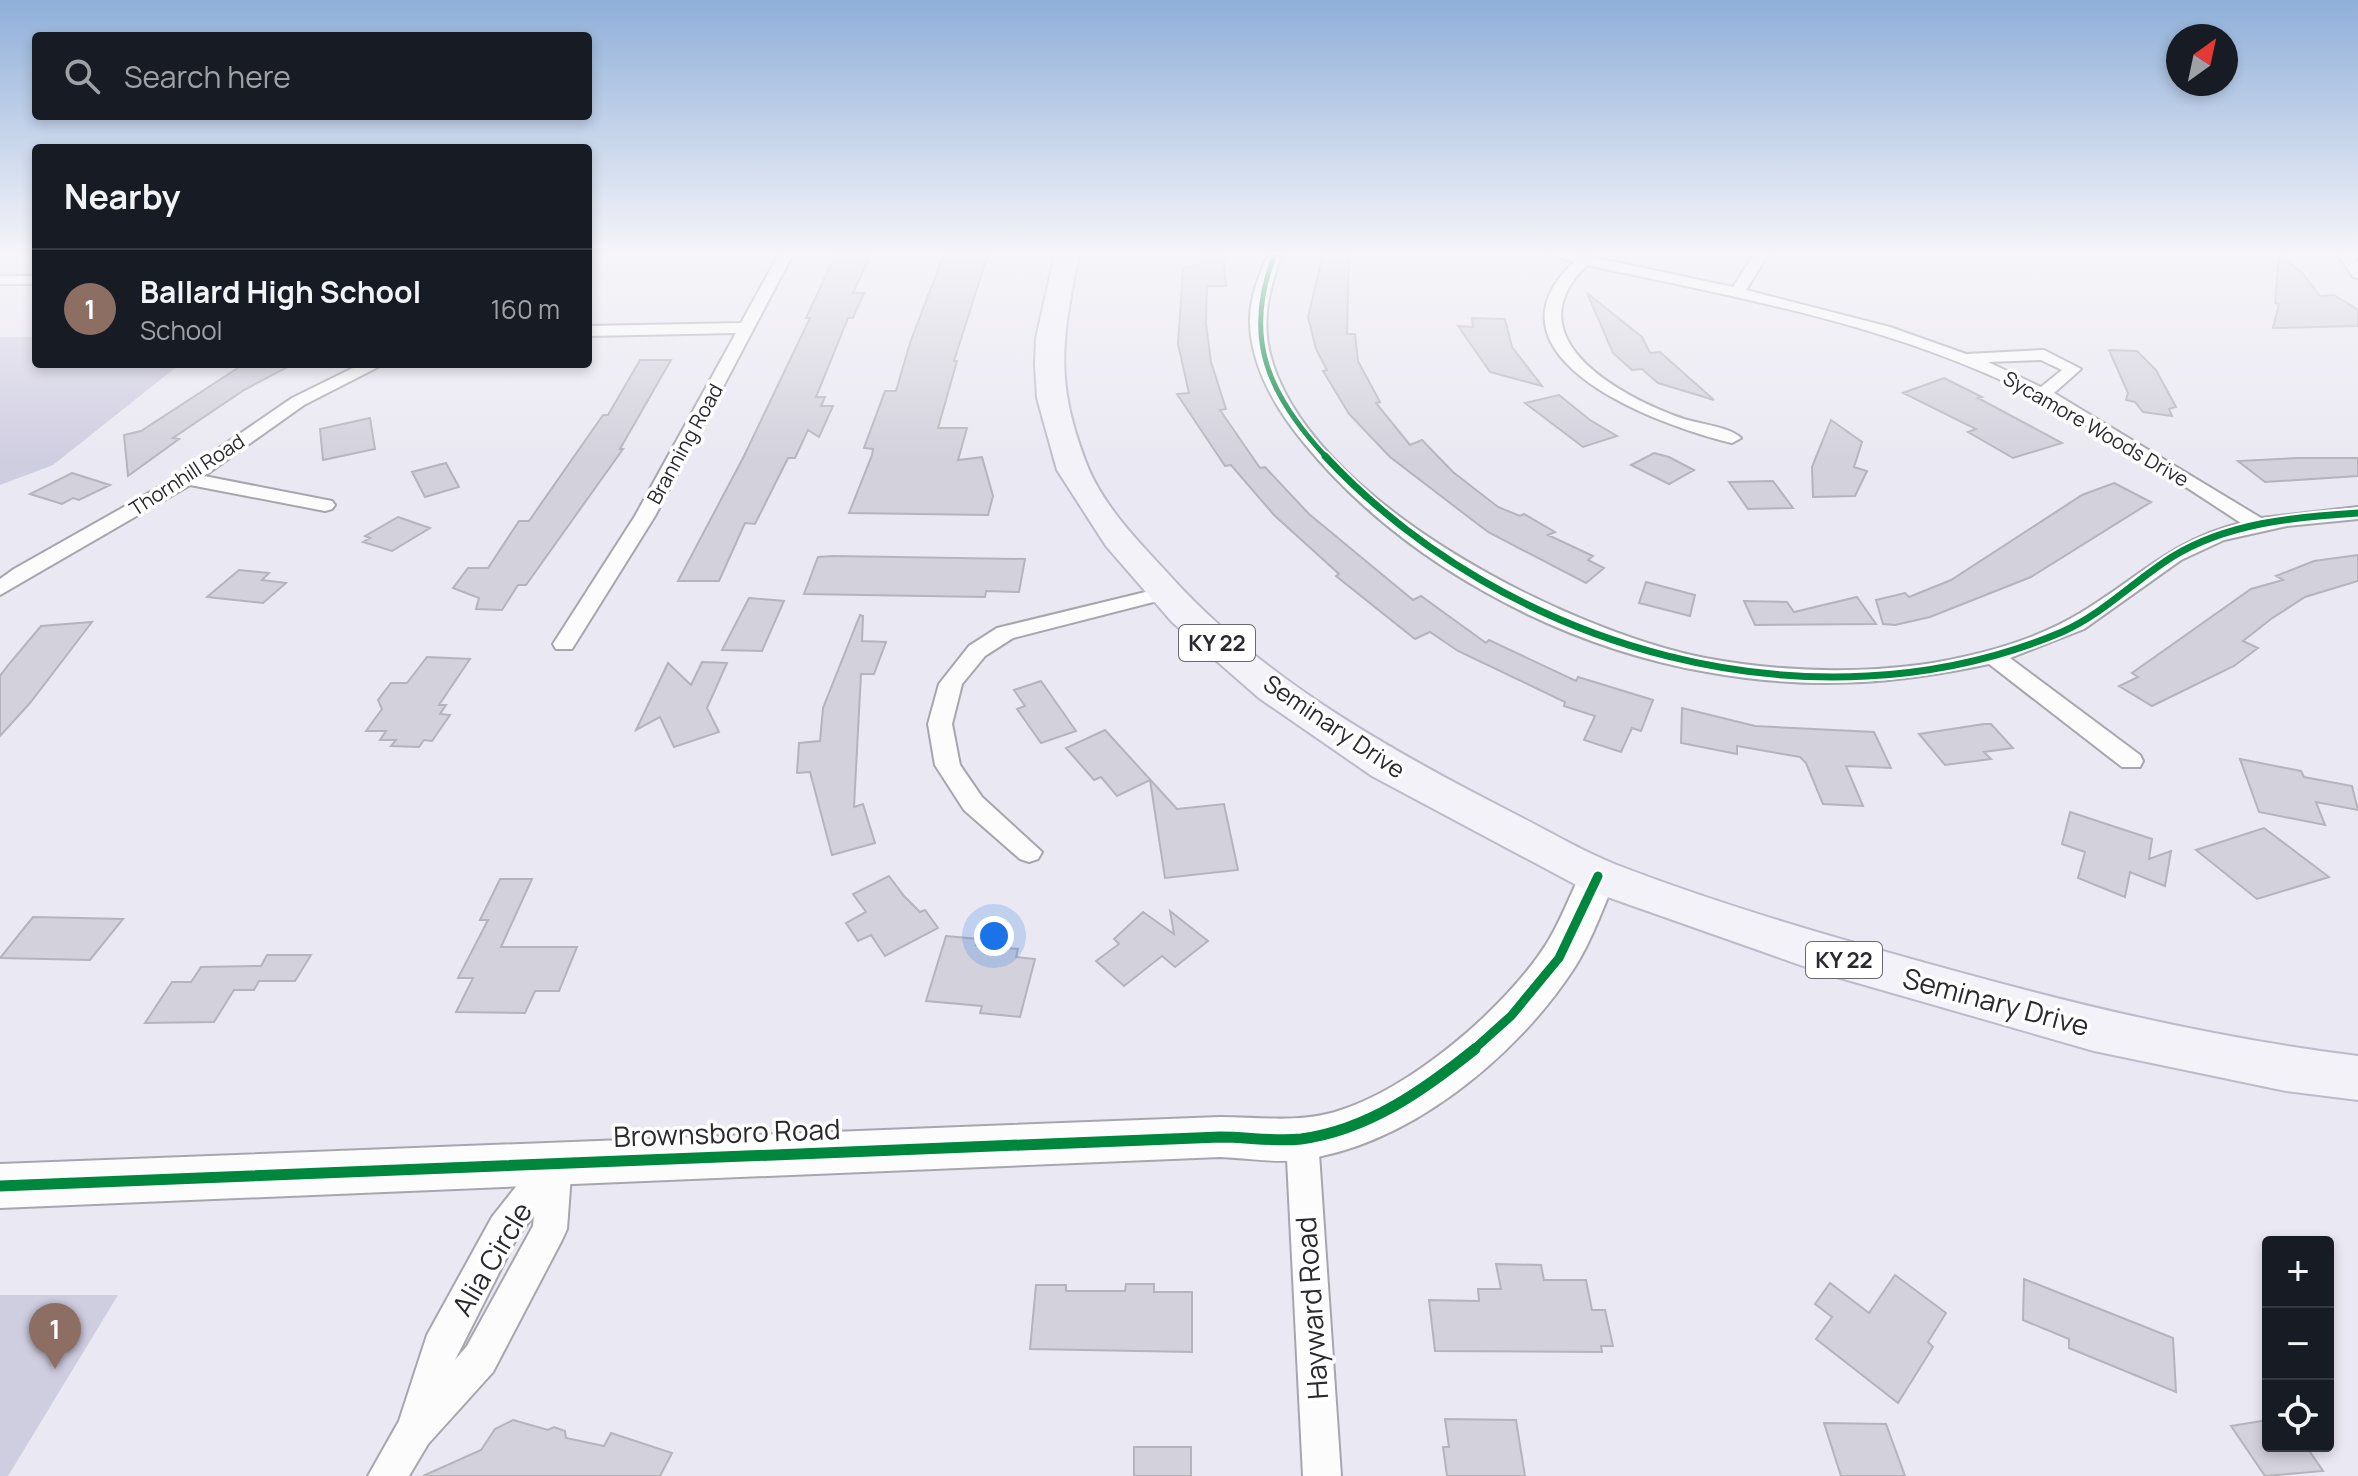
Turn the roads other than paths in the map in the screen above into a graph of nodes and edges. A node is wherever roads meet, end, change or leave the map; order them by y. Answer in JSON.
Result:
{"nodes":[{"id":1,"x":749,"y":323,"type":"edge"},
{"id":2,"x":1052,"y":323,"type":"edge"},
{"id":3,"x":1261,"y":323,"type":"edge"},
{"id":4,"x":1555,"y":323,"type":"edge"},
{"id":5,"x":1860,"y":323,"type":"edge"},
{"id":6,"x":746,"y":328,"type":"junction"},
{"id":7,"x":592,"y":331,"type":"edge"},
{"id":8,"x":1963,"y":358,"type":"junction"},
{"id":9,"x":366,"y":368,"type":"edge"},
{"id":10,"x":2042,"y":395,"type":"junction"},
{"id":11,"x":1732,"y":438,"type":"dead end"},
{"id":12,"x":187,"y":479,"type":"junction"},
{"id":13,"x":325,"y":505,"type":"dead end"},
{"id":14,"x":2358,"y":513,"type":"edge"},
{"id":15,"x":2257,"y":524,"type":"junction"},
{"id":16,"x":0,"y":589,"type":"edge"},
{"id":17,"x":1166,"y":593,"type":"junction"},
{"id":18,"x":564,"y":644,"type":"dead end"},
{"id":19,"x":1993,"y":656,"type":"junction"},
{"id":20,"x":2131,"y":761,"type":"dead end"},
{"id":21,"x":1029,"y":852,"type":"dead end"},
{"id":22,"x":1598,"y":876,"type":"junction"},
{"id":23,"x":2358,"y":1078,"type":"edge"},
{"id":24,"x":1302,"y":1139,"type":"junction"},
{"id":25,"x":556,"y":1161,"type":"junction"},
{"id":26,"x":0,"y":1186,"type":"edge"},
{"id":27,"x":387,"y":1476,"type":"edge"},
{"id":28,"x":1322,"y":1476,"type":"edge"}],
"edges":[{"from":1,"to":6,"type":"street","name":"Branning Road"},
{"from":2,"to":17,"type":"main road","name":"Seminary Drive","number":"KY 22"},
{"from":3,"to":19,"type":"street"},
{"from":4,"to":11,"type":"street"},
{"from":5,"to":8,"type":"street","name":"Sycamore Woods Drive"},
{"from":6,"to":7,"type":"street"},
{"from":6,"to":18,"type":"street","name":"Branning Road"},
{"from":8,"to":10,"type":"street","name":"Sycamore Woods Drive"},
{"from":8,"to":10,"type":"street"},
{"from":9,"to":12,"type":"street","name":"Thornhill Road"},
{"from":10,"to":15,"type":"street","name":"Sycamore Woods Drive"},
{"from":12,"to":13,"type":"street"},
{"from":12,"to":16,"type":"street","name":"Thornhill Road"},
{"from":14,"to":15,"type":"street"},
{"from":15,"to":19,"type":"street"},
{"from":17,"to":21,"type":"street"},
{"from":17,"to":22,"type":"main road","name":"Seminary Drive","number":"KY 22"},
{"from":19,"to":20,"type":"street"},
{"from":22,"to":23,"type":"main road","name":"Seminary Drive","number":"KY 22"},
{"from":22,"to":24,"type":"street","name":"Brownsboro Road"},
{"from":24,"to":25,"type":"street","name":"Brownsboro Road"},
{"from":24,"to":28,"type":"street","name":"Hayward Road"},
{"from":25,"to":26,"type":"street","name":"Brownsboro Road"},
{"from":25,"to":27,"type":"street","name":"Alia Circle"}]}
